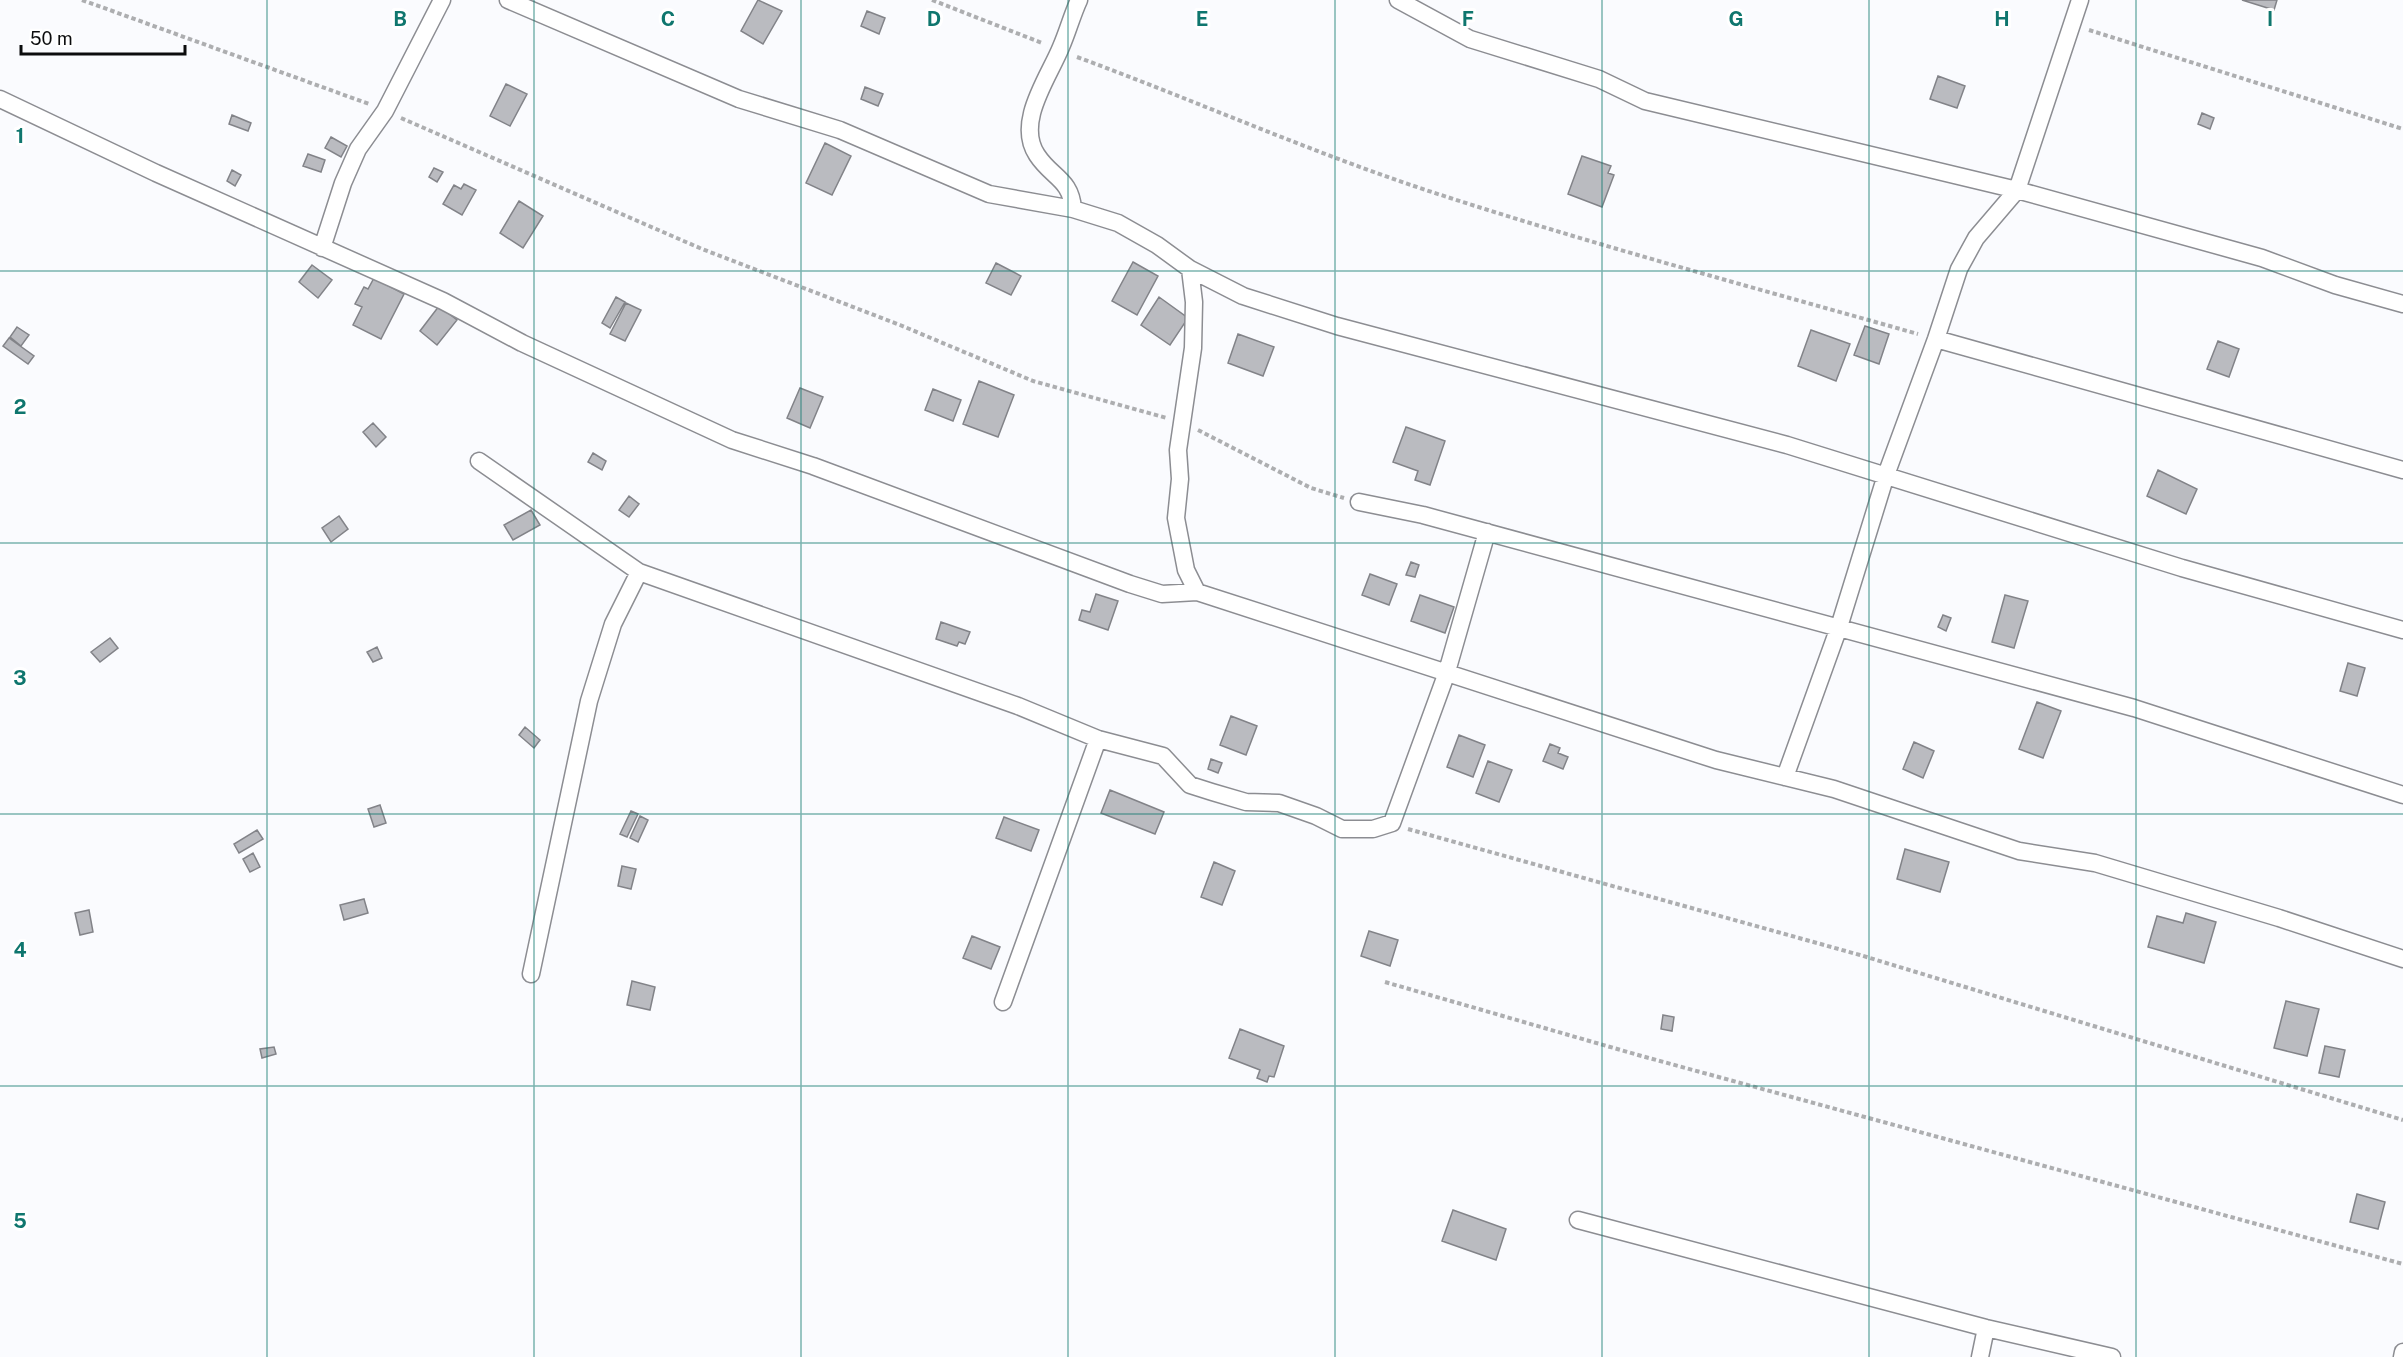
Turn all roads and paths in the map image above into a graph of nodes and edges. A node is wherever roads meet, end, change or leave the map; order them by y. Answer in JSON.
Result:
{"nodes":[{"id":1,"x":82,"y":0,"type":"edge"},
{"id":2,"x":442,"y":0,"type":"edge"},
{"id":3,"x":508,"y":0,"type":"edge"},
{"id":4,"x":932,"y":0,"type":"edge"},
{"id":5,"x":1079,"y":0,"type":"edge"},
{"id":6,"x":1398,"y":0,"type":"edge"},
{"id":7,"x":2080,"y":0,"type":"edge"},
{"id":8,"x":2070,"y":25,"type":"junction"},
{"id":9,"x":1060,"y":50,"type":"junction"},
{"id":10,"x":0,"y":99,"type":"edge"},
{"id":11,"x":385,"y":111,"type":"junction"},
{"id":12,"x":2403,"y":129,"type":"edge"},
{"id":13,"x":2017,"y":190,"type":"junction"},
{"id":14,"x":1073,"y":208,"type":"junction"},
{"id":15,"x":322,"y":248,"type":"junction"},
{"id":16,"x":1190,"y":269,"type":"junction"},
{"id":17,"x":2403,"y":304,"type":"edge"},
{"id":18,"x":1936,"y":339,"type":"junction"},
{"id":19,"x":1183,"y":422,"type":"junction"},
{"id":20,"x":479,"y":461,"type":"dead end"},
{"id":21,"x":2403,"y":470,"type":"edge"},
{"id":22,"x":1886,"y":475,"type":"junction"},
{"id":23,"x":1359,"y":502,"type":"joint"},
{"id":24,"x":1486,"y":532,"type":"junction"},
{"id":25,"x":639,"y":572,"type":"junction"},
{"id":26,"x":1197,"y":592,"type":"junction"},
{"id":27,"x":1839,"y":627,"type":"junction"},
{"id":28,"x":2403,"y":630,"type":"edge"},
{"id":29,"x":1446,"y":675,"type":"junction"},
{"id":30,"x":1098,"y":739,"type":"junction"},
{"id":31,"x":1785,"y":777,"type":"junction"},
{"id":32,"x":2403,"y":795,"type":"edge"},
{"id":33,"x":1392,"y":823,"type":"junction"},
{"id":34,"x":2403,"y":959,"type":"edge"},
{"id":35,"x":531,"y":974,"type":"dead end"},
{"id":36,"x":1385,"y":982,"type":"dead end"},
{"id":37,"x":1003,"y":1002,"type":"dead end"},
{"id":38,"x":2403,"y":1120,"type":"edge"},
{"id":39,"x":1578,"y":1220,"type":"dead end"},
{"id":40,"x":2403,"y":1264,"type":"edge"},
{"id":41,"x":1986,"y":1328,"type":"junction"},
{"id":42,"x":2403,"y":1352,"type":"edge"},
{"id":43,"x":1980,"y":1357,"type":"edge"},
{"id":44,"x":2112,"y":1357,"type":"edge"},
{"id":45,"x":2402,"y":1357,"type":"edge"}],
"edges":[{"from":1,"to":11,"type":"path"},
{"from":2,"to":11,"type":"street"},
{"from":3,"to":14,"type":"street"},
{"from":4,"to":9,"type":"path"},
{"from":5,"to":9,"type":"street"},
{"from":6,"to":13,"type":"street"},
{"from":7,"to":8,"type":"street"},
{"from":8,"to":12,"type":"path"},
{"from":8,"to":13,"type":"street"},
{"from":9,"to":14,"type":"street"},
{"from":9,"to":18,"type":"path"},
{"from":10,"to":15,"type":"street"},
{"from":11,"to":15,"type":"street"},
{"from":11,"to":19,"type":"path"},
{"from":13,"to":17,"type":"street"},
{"from":13,"to":18,"type":"street"},
{"from":14,"to":16,"type":"street"},
{"from":15,"to":26,"type":"street"},
{"from":16,"to":19,"type":"street"},
{"from":16,"to":22,"type":"street"},
{"from":18,"to":21,"type":"street"},
{"from":18,"to":22,"type":"street"},
{"from":19,"to":23,"type":"path"},
{"from":19,"to":26,"type":"street"},
{"from":20,"to":25,"type":"street"},
{"from":22,"to":27,"type":"street"},
{"from":22,"to":28,"type":"street"},
{"from":23,"to":24,"type":"street"},
{"from":24,"to":27,"type":"street"},
{"from":24,"to":29,"type":"street"},
{"from":25,"to":30,"type":"street"},
{"from":25,"to":35,"type":"street"},
{"from":26,"to":29,"type":"street"},
{"from":27,"to":31,"type":"street"},
{"from":27,"to":32,"type":"street"},
{"from":29,"to":31,"type":"street"},
{"from":29,"to":33,"type":"street"},
{"from":30,"to":33,"type":"street"},
{"from":30,"to":37,"type":"street"},
{"from":31,"to":34,"type":"street"},
{"from":33,"to":38,"type":"path"},
{"from":36,"to":40,"type":"path"},
{"from":39,"to":41,"type":"street"},
{"from":41,"to":43,"type":"street"},
{"from":41,"to":44,"type":"street"},
{"from":42,"to":45,"type":"street"}]}
